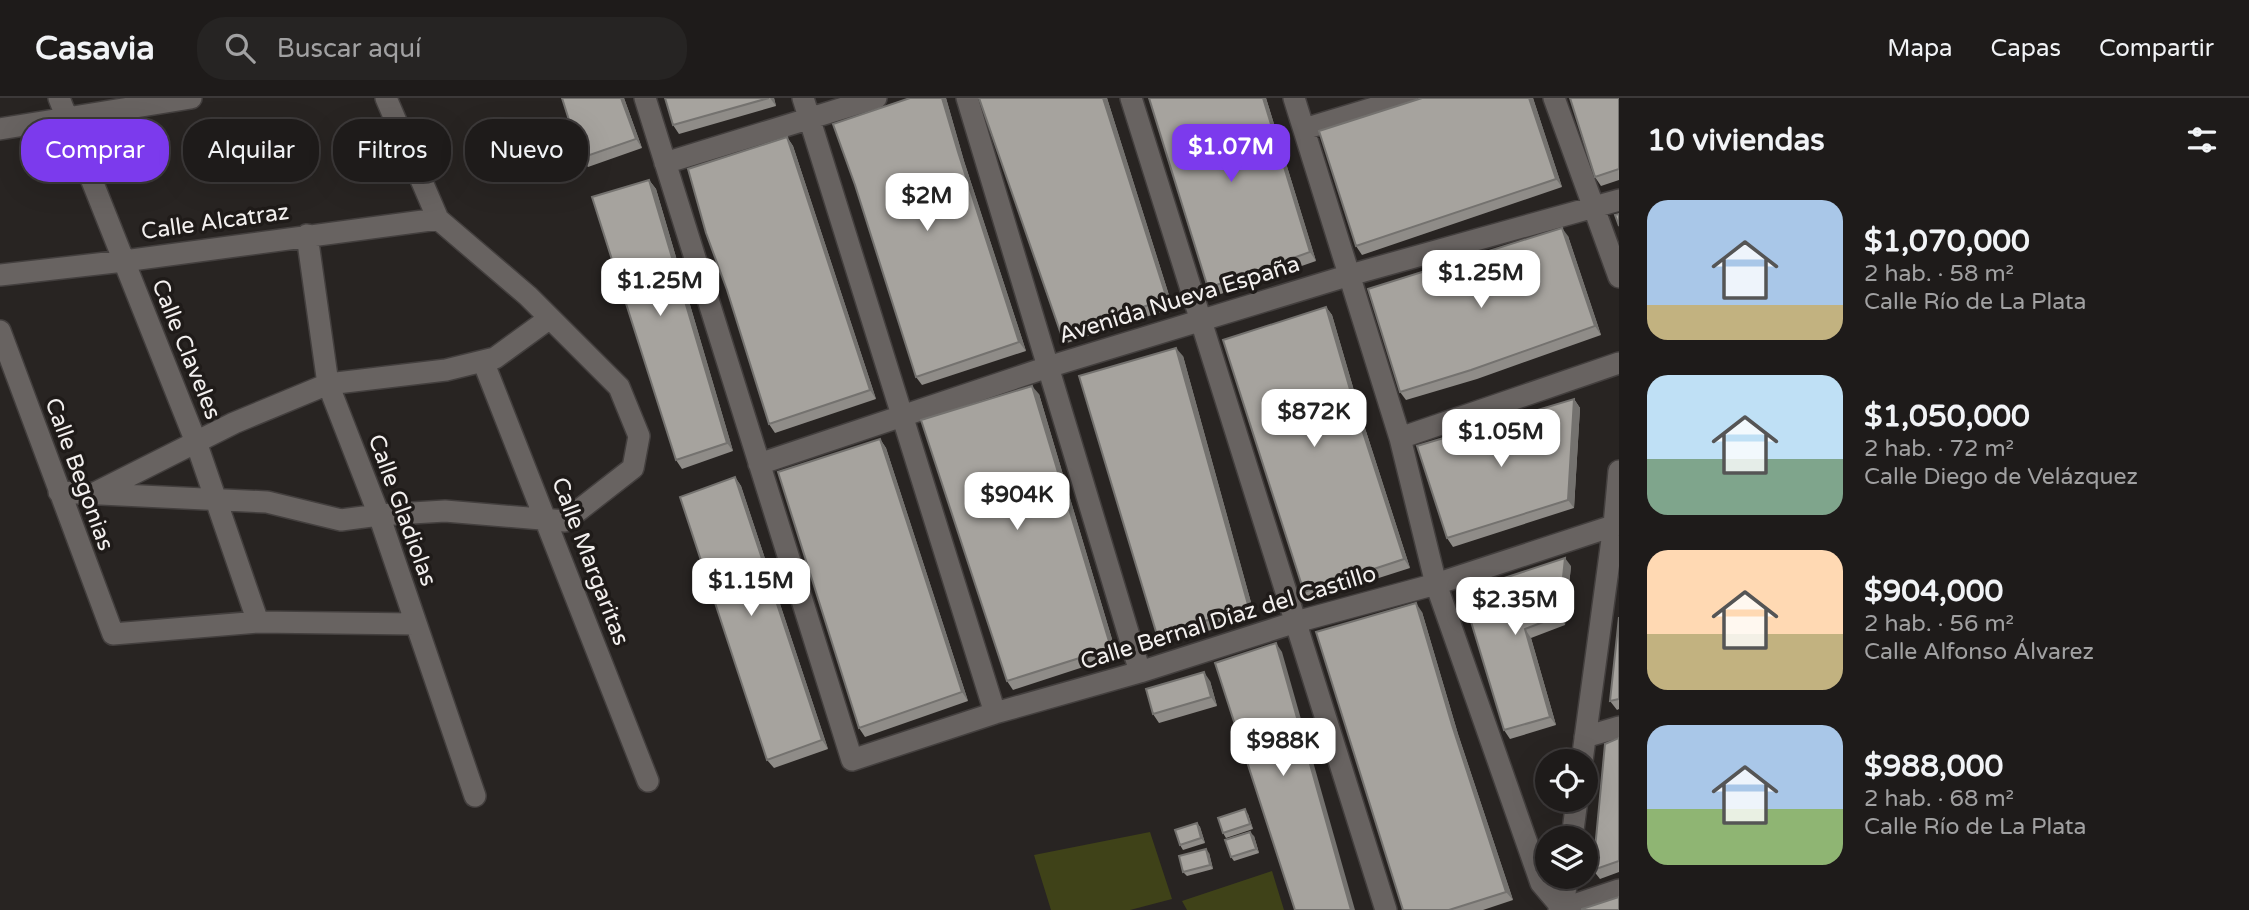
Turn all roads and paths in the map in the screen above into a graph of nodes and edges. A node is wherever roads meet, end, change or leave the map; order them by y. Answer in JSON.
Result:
{"nodes":[{"id":1,"x":59,"y":98,"type":"edge"},
{"id":2,"x":191,"y":98,"type":"edge"},
{"id":3,"x":386,"y":98,"type":"edge"},
{"id":4,"x":645,"y":98,"type":"edge"},
{"id":5,"x":876,"y":98,"type":"edge"},
{"id":6,"x":967,"y":98,"type":"edge"},
{"id":7,"x":1131,"y":98,"type":"edge"},
{"id":8,"x":1294,"y":98,"type":"edge"},
{"id":9,"x":1407,"y":98,"type":"edge"},
{"id":10,"x":1554,"y":98,"type":"edge"},
{"id":11,"x":806,"y":108,"type":"edge"},
{"id":12,"x":67,"y":119,"type":"joint"},
{"id":13,"x":21,"y":126,"type":"edge"},
{"id":14,"x":0,"y":129,"type":"edge"},
{"id":15,"x":1304,"y":129,"type":"junction"},
{"id":16,"x":665,"y":163,"type":"junction"},
{"id":17,"x":92,"y":182,"type":"edge"},
{"id":18,"x":1619,"y":200,"type":"edge"},
{"id":19,"x":1595,"y":207,"type":"junction"},
{"id":20,"x":438,"y":219,"type":"junction"},
{"id":21,"x":307,"y":235,"type":"junction"},
{"id":22,"x":124,"y":261,"type":"junction"},
{"id":23,"x":0,"y":275,"type":"edge"},
{"id":24,"x":1350,"y":275,"type":"junction"},
{"id":25,"x":1619,"y":277,"type":"edge"},
{"id":26,"x":550,"y":318,"type":"junction"},
{"id":27,"x":1201,"y":321,"type":"junction"},
{"id":28,"x":0,"y":331,"type":"edge"},
{"id":29,"x":483,"y":361,"type":"junction"},
{"id":30,"x":1619,"y":363,"type":"edge"},
{"id":31,"x":1048,"y":366,"type":"junction"},
{"id":32,"x":328,"y":384,"type":"junction"},
{"id":33,"x":902,"y":416,"type":"junction"},
{"id":34,"x":1400,"y":438,"type":"junction"},
{"id":35,"x":196,"y":442,"type":"junction"},
{"id":36,"x":759,"y":464,"type":"junction"},
{"id":37,"x":1619,"y":471,"type":"edge"},
{"id":38,"x":58,"y":492,"type":"junction"},
{"id":39,"x":94,"y":494,"type":"junction"},
{"id":40,"x":216,"y":498,"type":"junction"},
{"id":41,"x":379,"y":514,"type":"junction"},
{"id":42,"x":547,"y":519,"type":"junction"},
{"id":43,"x":1616,"y":524,"type":"edge"},
{"id":44,"x":1436,"y":584,"type":"junction"},
{"id":45,"x":258,"y":622,"type":"junction"},
{"id":46,"x":1296,"y":622,"type":"junction"},
{"id":47,"x":415,"y":624,"type":"junction"},
{"id":48,"x":1140,"y":672,"type":"junction"},
{"id":49,"x":995,"y":713,"type":"junction"},
{"id":50,"x":1619,"y":727,"type":"edge"},
{"id":51,"x":1585,"y":737,"type":"junction"},
{"id":52,"x":1584,"y":749,"type":"edge"},
{"id":53,"x":648,"y":781,"type":"dead end"},
{"id":54,"x":475,"y":796,"type":"dead end"},
{"id":55,"x":1565,"y":889,"type":"edge"},
{"id":56,"x":1619,"y":890,"type":"edge"},
{"id":57,"x":1386,"y":910,"type":"edge"},
{"id":58,"x":1562,"y":910,"type":"edge"}],
"edges":[{"from":1,"to":12,"type":"street","name":"Calle Claveles"},
{"from":2,"to":12,"type":"street"},
{"from":3,"to":20,"type":"street"},
{"from":4,"to":16,"type":"street"},
{"from":5,"to":11,"type":"street"},
{"from":6,"to":31,"type":"street"},
{"from":7,"to":27,"type":"street"},
{"from":8,"to":15,"type":"street"},
{"from":9,"to":15,"type":"street"},
{"from":10,"to":19,"type":"street"},
{"from":11,"to":16,"type":"street"},
{"from":11,"to":33,"type":"street"},
{"from":13,"to":14,"type":"street"},
{"from":15,"to":24,"type":"street"},
{"from":16,"to":36,"type":"street"},
{"from":17,"to":22,"type":"street","name":"Calle Claveles"},
{"from":18,"to":19,"type":"street","name":"Avenida Nueva España"},
{"from":19,"to":24,"type":"street","name":"Avenida Nueva España"},
{"from":19,"to":25,"type":"street"},
{"from":20,"to":21,"type":"street","name":"Calle Alcatraz"},
{"from":20,"to":26,"type":"street"},
{"from":21,"to":22,"type":"street","name":"Calle Alcatraz"},
{"from":21,"to":32,"type":"street","name":"Calle Gladiolas"},
{"from":22,"to":23,"type":"street","name":"Calle Alcatraz"},
{"from":22,"to":35,"type":"street","name":"Calle Claveles"},
{"from":24,"to":27,"type":"street","name":"Avenida Nueva España"},
{"from":24,"to":34,"type":"street"},
{"from":26,"to":29,"type":"street"},
{"from":26,"to":42,"type":"street"},
{"from":27,"to":31,"type":"street","name":"Avenida Nueva España"},
{"from":27,"to":46,"type":"street"},
{"from":28,"to":38,"type":"street","name":"Calle Begonias"},
{"from":29,"to":32,"type":"street"},
{"from":29,"to":42,"type":"street","name":"Calle Margaritas"},
{"from":30,"to":34,"type":"street"},
{"from":31,"to":33,"type":"street","name":"Avenida Nueva España"},
{"from":31,"to":48,"type":"street"},
{"from":32,"to":35,"type":"street"},
{"from":32,"to":41,"type":"street","name":"Calle Gladiolas"},
{"from":33,"to":36,"type":"street","name":"Avenida Nueva España"},
{"from":33,"to":49,"type":"street"},
{"from":34,"to":44,"type":"street"},
{"from":35,"to":39,"type":"street"},
{"from":35,"to":40,"type":"street","name":"Calle Claveles"},
{"from":36,"to":49,"type":"street","name":"Calle Bernal Díaz del Castillo"},
{"from":37,"to":43,"type":"street"},
{"from":38,"to":39,"type":"street"},
{"from":38,"to":45,"type":"street","name":"Calle Begonias"},
{"from":39,"to":40,"type":"street"},
{"from":40,"to":41,"type":"street"},
{"from":40,"to":45,"type":"street","name":"Calle Claveles"},
{"from":41,"to":42,"type":"street"},
{"from":41,"to":47,"type":"street","name":"Calle Gladiolas"},
{"from":42,"to":53,"type":"street","name":"Calle Margaritas"},
{"from":43,"to":44,"type":"street","name":"Calle Bernal Díaz del Castillo"},
{"from":43,"to":51,"type":"street"},
{"from":44,"to":46,"type":"street","name":"Calle Bernal Díaz del Castillo"},
{"from":44,"to":58,"type":"street"},
{"from":45,"to":47,"type":"street"},
{"from":46,"to":48,"type":"street","name":"Calle Bernal Díaz del Castillo"},
{"from":46,"to":57,"type":"street"},
{"from":47,"to":54,"type":"street","name":"Calle Gladiolas"},
{"from":48,"to":49,"type":"street","name":"Calle Bernal Díaz del Castillo"},
{"from":50,"to":51,"type":"street"},
{"from":51,"to":52,"type":"street"},
{"from":55,"to":58,"type":"street"},
{"from":56,"to":58,"type":"street"}]}
